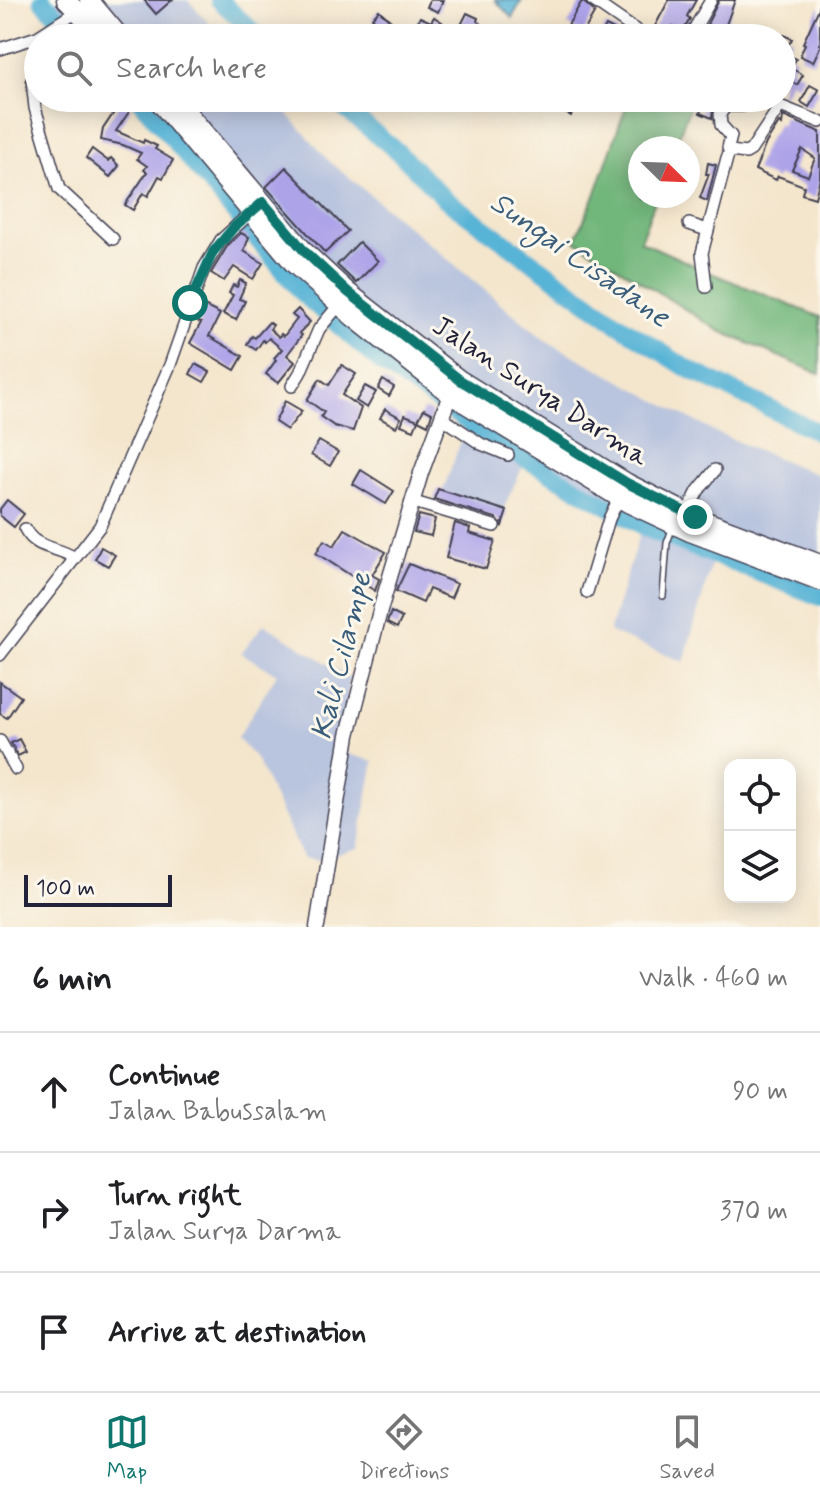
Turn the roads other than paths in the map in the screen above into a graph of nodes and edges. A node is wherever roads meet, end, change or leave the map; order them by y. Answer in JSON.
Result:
{"nodes":[{"id":1,"x":592,"y":0,"type":"edge"},
{"id":2,"x":711,"y":0,"type":"edge"},
{"id":3,"x":75,"y":7,"type":"edge"},
{"id":4,"x":57,"y":24,"type":"edge"},
{"id":5,"x":90,"y":24,"type":"edge"},
{"id":6,"x":100,"y":24,"type":"edge"},
{"id":7,"x":627,"y":24,"type":"edge"},
{"id":8,"x":697,"y":24,"type":"edge"},
{"id":9,"x":24,"y":41,"type":"edge"},
{"id":10,"x":0,"y":49,"type":"edge"},
{"id":11,"x":36,"y":112,"type":"edge"},
{"id":12,"x":168,"y":112,"type":"edge"},
{"id":13,"x":185,"y":112,"type":"edge"},
{"id":14,"x":722,"y":112,"type":"edge"},
{"id":15,"x":776,"y":112,"type":"edge"},
{"id":16,"x":795,"y":112,"type":"edge"},
{"id":17,"x":820,"y":122,"type":"edge"},
{"id":18,"x":730,"y":151,"type":"junction"},
{"id":19,"x":254,"y":211,"type":"junction"},
{"id":20,"x":689,"y":224,"type":"dead end"},
{"id":21,"x":707,"y":230,"type":"junction"},
{"id":22,"x":113,"y":239,"type":"dead end"},
{"id":23,"x":706,"y":287,"type":"dead end"},
{"id":24,"x":338,"y":306,"type":"junction"},
{"id":25,"x":292,"y":386,"type":"dead end"},
{"id":26,"x":453,"y":392,"type":"junction"},
{"id":27,"x":442,"y":417,"type":"junction"},
{"id":28,"x":503,"y":443,"type":"junction"},
{"id":29,"x":715,"y":470,"type":"dead end"},
{"id":30,"x":619,"y":500,"type":"junction"},
{"id":31,"x":414,"y":502,"type":"junction"},
{"id":32,"x":494,"y":526,"type":"dead end"},
{"id":33,"x":675,"y":527,"type":"junction"},
{"id":34,"x":25,"y":529,"type":"dead end"},
{"id":35,"x":75,"y":558,"type":"junction"},
{"id":36,"x":820,"y":564,"type":"edge"},
{"id":37,"x":820,"y":581,"type":"edge"},
{"id":38,"x":587,"y":592,"type":"dead end"},
{"id":39,"x":663,"y":596,"type":"dead end"},
{"id":40,"x":0,"y":655,"type":"edge"},
{"id":41,"x":0,"y":741,"type":"edge"},
{"id":42,"x":16,"y":769,"type":"dead end"},
{"id":43,"x":317,"y":927,"type":"edge"}],
"edges":[{"from":1,"to":7,"type":"street"},
{"from":2,"to":8,"type":"street"},
{"from":3,"to":4,"type":"street"},
{"from":3,"to":5,"type":"main road"},
{"from":3,"to":6,"type":"main road"},
{"from":9,"to":10,"type":"street"},
{"from":11,"to":22,"type":"street"},
{"from":12,"to":19,"type":"main road","name":"Jalan Surya Darma"},
{"from":13,"to":19,"type":"main road","name":"Jalan Surya Darma"},
{"from":14,"to":18,"type":"street"},
{"from":15,"to":18,"type":"street"},
{"from":16,"to":17,"type":"street"},
{"from":18,"to":21,"type":"street"},
{"from":19,"to":24,"type":"main road","name":"Jalan Surya Darma"},
{"from":19,"to":26,"type":"main road","name":"Jalan Surya Darma"},
{"from":19,"to":35,"type":"street"},
{"from":20,"to":21,"type":"street"},
{"from":21,"to":23,"type":"street"},
{"from":24,"to":25,"type":"street"},
{"from":24,"to":26,"type":"main road","name":"Jalan Surya Darma"},
{"from":26,"to":27,"type":"street"},
{"from":26,"to":28,"type":"main road","name":"Jalan Surya Darma"},
{"from":26,"to":33,"type":"main road","name":"Jalan Surya Darma"},
{"from":27,"to":28,"type":"street"},
{"from":27,"to":31,"type":"street"},
{"from":28,"to":30,"type":"main road","name":"Jalan Surya Darma"},
{"from":29,"to":33,"type":"street"},
{"from":30,"to":33,"type":"main road","name":"Jalan Surya Darma"},
{"from":30,"to":38,"type":"street"},
{"from":31,"to":32,"type":"street"},
{"from":31,"to":43,"type":"street"},
{"from":33,"to":36,"type":"main road","name":"Jalan Surya Darma"},
{"from":33,"to":37,"type":"main road","name":"Jalan Surya Darma"},
{"from":33,"to":39,"type":"lane"},
{"from":34,"to":35,"type":"street"},
{"from":35,"to":40,"type":"street"},
{"from":41,"to":42,"type":"street"}]}
